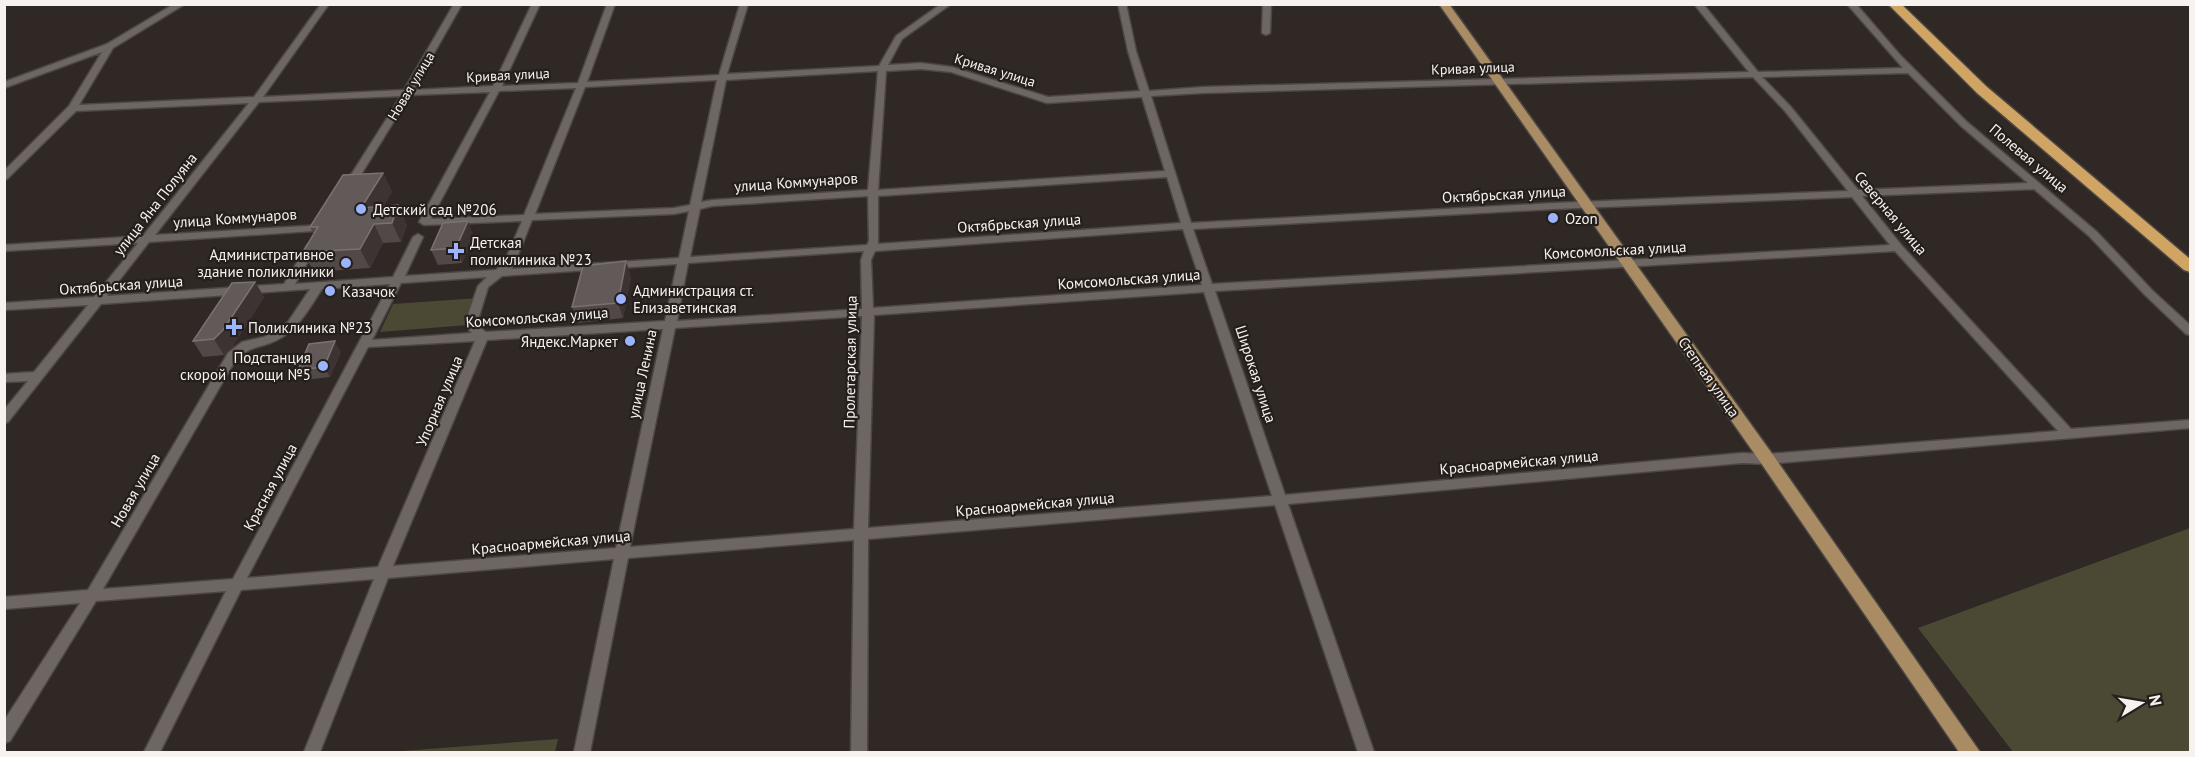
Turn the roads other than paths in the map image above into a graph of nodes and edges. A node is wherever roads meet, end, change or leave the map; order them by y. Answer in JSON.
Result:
{"nodes":[{"id":1,"x":181,"y":4,"type":"edge"},
{"id":2,"x":325,"y":4,"type":"edge"},
{"id":3,"x":458,"y":4,"type":"edge"},
{"id":4,"x":536,"y":4,"type":"edge"},
{"id":5,"x":611,"y":4,"type":"edge"},
{"id":6,"x":744,"y":4,"type":"edge"},
{"id":7,"x":947,"y":4,"type":"edge"},
{"id":8,"x":1122,"y":4,"type":"edge"},
{"id":9,"x":1267,"y":4,"type":"edge"},
{"id":10,"x":1444,"y":4,"type":"edge"},
{"id":11,"x":1698,"y":4,"type":"edge"},
{"id":12,"x":1851,"y":4,"type":"edge"},
{"id":13,"x":1894,"y":4,"type":"edge"},
{"id":14,"x":1904,"y":4,"type":"edge"},
{"id":15,"x":1266,"y":33,"type":"dead end"},
{"id":16,"x":110,"y":46,"type":"junction"},
{"id":17,"x":882,"y":69,"type":"junction"},
{"id":18,"x":1909,"y":70,"type":"junction"},
{"id":19,"x":1756,"y":75,"type":"junction"},
{"id":20,"x":722,"y":78,"type":"junction"},
{"id":21,"x":1498,"y":80,"type":"junction"},
{"id":22,"x":4,"y":85,"type":"edge"},
{"id":23,"x":582,"y":85,"type":"junction"},
{"id":24,"x":496,"y":90,"type":"junction"},
{"id":25,"x":407,"y":93,"type":"junction"},
{"id":26,"x":1147,"y":94,"type":"junction"},
{"id":27,"x":256,"y":100,"type":"junction"},
{"id":28,"x":73,"y":108,"type":"junction"},
{"id":29,"x":1171,"y":174,"type":"junction"},
{"id":30,"x":4,"y":177,"type":"edge"},
{"id":31,"x":2036,"y":186,"type":"junction"},
{"id":32,"x":873,"y":192,"type":"junction"},
{"id":33,"x":1855,"y":193,"type":"junction"},
{"id":34,"x":341,"y":199,"type":"edge"},
{"id":35,"x":1585,"y":205,"type":"junction"},
{"id":36,"x":696,"y":207,"type":"junction"},
{"id":37,"x":529,"y":215,"type":"junction"},
{"id":38,"x":1187,"y":226,"type":"junction"},
{"id":39,"x":418,"y":237,"type":"dead end"},
{"id":40,"x":146,"y":239,"type":"junction"},
{"id":41,"x":4,"y":248,"type":"edge"},
{"id":42,"x":870,"y":248,"type":"junction"},
{"id":43,"x":1898,"y":248,"type":"junction"},
{"id":44,"x":2190,"y":256,"type":"edge"},
{"id":45,"x":683,"y":262,"type":"junction"},
{"id":46,"x":1629,"y":265,"type":"junction"},
{"id":47,"x":2190,"y":267,"type":"edge"},
{"id":48,"x":500,"y":273,"type":"junction"},
{"id":49,"x":397,"y":281,"type":"junction"},
{"id":50,"x":318,"y":286,"type":"junction"},
{"id":51,"x":287,"y":288,"type":"junction"},
{"id":52,"x":1210,"y":288,"type":"junction"},
{"id":53,"x":98,"y":301,"type":"junction"},
{"id":54,"x":4,"y":307,"type":"edge"},
{"id":55,"x":868,"y":312,"type":"junction"},
{"id":56,"x":670,"y":324,"type":"junction"},
{"id":57,"x":2190,"y":332,"type":"edge"},
{"id":58,"x":483,"y":336,"type":"junction"},
{"id":59,"x":363,"y":344,"type":"junction"},
{"id":60,"x":39,"y":376,"type":"junction"},
{"id":61,"x":4,"y":378,"type":"edge"},
{"id":62,"x":4,"y":420,"type":"edge"},
{"id":63,"x":2190,"y":424,"type":"edge"},
{"id":64,"x":2068,"y":434,"type":"junction"},
{"id":65,"x":1767,"y":459,"type":"junction"},
{"id":66,"x":1281,"y":500,"type":"junction"},
{"id":67,"x":861,"y":534,"type":"junction"},
{"id":68,"x":621,"y":552,"type":"junction"},
{"id":69,"x":382,"y":573,"type":"junction"},
{"id":70,"x":237,"y":584,"type":"junction"},
{"id":71,"x":92,"y":596,"type":"junction"},
{"id":72,"x":4,"y":603,"type":"edge"},
{"id":73,"x":4,"y":736,"type":"edge"},
{"id":74,"x":153,"y":753,"type":"edge"},
{"id":75,"x":312,"y":753,"type":"edge"},
{"id":76,"x":582,"y":753,"type":"edge"},
{"id":77,"x":859,"y":753,"type":"edge"},
{"id":78,"x":1366,"y":753,"type":"edge"},
{"id":79,"x":1970,"y":753,"type":"edge"}],
"edges":[{"from":1,"to":16,"type":"street"},
{"from":2,"to":27,"type":"street","name":"улица Яна Полуяна"},
{"from":3,"to":25,"type":"street","name":"Новая улица"},
{"from":4,"to":24,"type":"street"},
{"from":5,"to":23,"type":"street"},
{"from":6,"to":20,"type":"street","name":"улица Ленина"},
{"from":7,"to":17,"type":"street","name":"Пролетарская улица"},
{"from":8,"to":26,"type":"street","name":"Широкая улица"},
{"from":9,"to":15,"type":"street"},
{"from":10,"to":21,"type":"main road","name":"Степная улица"},
{"from":11,"to":19,"type":"street","name":"Северная улица"},
{"from":12,"to":18,"type":"street","name":"Полевая улица"},
{"from":13,"to":47,"type":"highway","name":"Полевая улица"},
{"from":14,"to":44,"type":"highway","name":"Полевая улица"},
{"from":16,"to":22,"type":"street"},
{"from":16,"to":28,"type":"street"},
{"from":17,"to":20,"type":"street","name":"Кривая улица"},
{"from":17,"to":26,"type":"street","name":"Кривая улица"},
{"from":17,"to":32,"type":"street","name":"Пролетарская улица"},
{"from":18,"to":19,"type":"street","name":"Кривая улица"},
{"from":18,"to":31,"type":"street","name":"Полевая улица"},
{"from":19,"to":21,"type":"street","name":"Кривая улица"},
{"from":19,"to":33,"type":"street","name":"Северная улица"},
{"from":20,"to":23,"type":"street","name":"Кривая улица"},
{"from":20,"to":36,"type":"street","name":"улица Ленина"},
{"from":21,"to":26,"type":"street","name":"Кривая улица"},
{"from":21,"to":35,"type":"main road","name":"Степная улица"},
{"from":23,"to":24,"type":"street","name":"Кривая улица"},
{"from":23,"to":37,"type":"street"},
{"from":24,"to":25,"type":"street","name":"Кривая улица"},
{"from":24,"to":37,"type":"street","name":"улица Коммунаров"},
{"from":25,"to":27,"type":"street","name":"Кривая улица"},
{"from":25,"to":34,"type":"street","name":"Новая улица"},
{"from":26,"to":29,"type":"street","name":"Широкая улица"},
{"from":27,"to":28,"type":"street","name":"Кривая улица"},
{"from":27,"to":40,"type":"street","name":"улица Яна Полуяна"},
{"from":28,"to":30,"type":"street"},
{"from":29,"to":32,"type":"street","name":"улица Коммунаров"},
{"from":29,"to":38,"type":"street","name":"Широкая улица"},
{"from":31,"to":33,"type":"street","name":"Октябрьская улица"},
{"from":31,"to":57,"type":"street","name":"Полевая улица"},
{"from":32,"to":36,"type":"street","name":"улица Коммунаров"},
{"from":32,"to":42,"type":"street","name":"Пролетарская улица"},
{"from":33,"to":35,"type":"street","name":"Октябрьская улица"},
{"from":33,"to":43,"type":"street","name":"Северная улица"},
{"from":35,"to":38,"type":"street","name":"Октябрьская улица"},
{"from":35,"to":46,"type":"main road","name":"Степная улица"},
{"from":36,"to":37,"type":"street","name":"улица Коммунаров"},
{"from":36,"to":45,"type":"street","name":"улица Ленина"},
{"from":37,"to":48,"type":"street"},
{"from":38,"to":42,"type":"street","name":"Октябрьская улица"},
{"from":38,"to":52,"type":"street","name":"Широкая улица"},
{"from":39,"to":49,"type":"street","name":"Красная улица"},
{"from":40,"to":41,"type":"street","name":"улица Коммунаров"},
{"from":40,"to":51,"type":"street","name":"улица Коммунаров"},
{"from":40,"to":53,"type":"street","name":"улица Яна Полуяна"},
{"from":42,"to":45,"type":"street","name":"Октябрьская улица"},
{"from":42,"to":55,"type":"street","name":"Пролетарская улица"},
{"from":43,"to":46,"type":"street","name":"Комсомольская улица"},
{"from":43,"to":64,"type":"street","name":"Северная улица"},
{"from":45,"to":48,"type":"street","name":"Октябрьская улица"},
{"from":45,"to":56,"type":"street","name":"улица Ленина"},
{"from":46,"to":52,"type":"street","name":"Комсомольская улица"},
{"from":46,"to":65,"type":"main road","name":"Степная улица"},
{"from":48,"to":49,"type":"street","name":"Октябрьская улица"},
{"from":48,"to":58,"type":"street"},
{"from":49,"to":50,"type":"street","name":"Октябрьская улица"},
{"from":49,"to":59,"type":"street","name":"Красная улица"},
{"from":50,"to":51,"type":"street","name":"Октябрьская улица"},
{"from":50,"to":71,"type":"street","name":"Новая улица"},
{"from":51,"to":53,"type":"street","name":"Октябрьская улица"},
{"from":52,"to":55,"type":"street","name":"Комсомольская улица"},
{"from":52,"to":66,"type":"street","name":"Широкая улица"},
{"from":53,"to":54,"type":"street","name":"Октябрьская улица"},
{"from":53,"to":60,"type":"street","name":"улица Яна Полуяна"},
{"from":55,"to":56,"type":"street","name":"Комсомольская улица"},
{"from":55,"to":67,"type":"street","name":"Пролетарская улица"},
{"from":56,"to":58,"type":"street","name":"Комсомольская улица"},
{"from":56,"to":68,"type":"street","name":"улица Ленина"},
{"from":58,"to":59,"type":"street","name":"Комсомольская улица"},
{"from":58,"to":69,"type":"street","name":"Упорная улица"},
{"from":59,"to":70,"type":"street","name":"Красная улица"},
{"from":60,"to":61,"type":"street"},
{"from":60,"to":62,"type":"street","name":"улица Яна Полуяна"},
{"from":63,"to":64,"type":"street","name":"Красноармейская улица"},
{"from":64,"to":65,"type":"street","name":"Красноармейская улица"},
{"from":65,"to":66,"type":"street","name":"Красноармейская улица"},
{"from":65,"to":79,"type":"main road","name":"Степная улица"},
{"from":66,"to":67,"type":"street","name":"Красноармейская улица"},
{"from":66,"to":78,"type":"street","name":"Широкая улица"},
{"from":67,"to":68,"type":"street","name":"Красноармейская улица"},
{"from":67,"to":77,"type":"street","name":"Пролетарская улица"},
{"from":68,"to":69,"type":"street","name":"Красноармейская улица"},
{"from":68,"to":76,"type":"street","name":"улица Ленина"},
{"from":69,"to":70,"type":"street","name":"Красноармейская улица"},
{"from":69,"to":75,"type":"street","name":"Упорная улица"},
{"from":70,"to":71,"type":"street","name":"Красноармейская улица"},
{"from":70,"to":74,"type":"street","name":"Красная улица"},
{"from":71,"to":72,"type":"street","name":"Красноармейская улица"},
{"from":71,"to":73,"type":"street","name":"Новая улица"}]}
